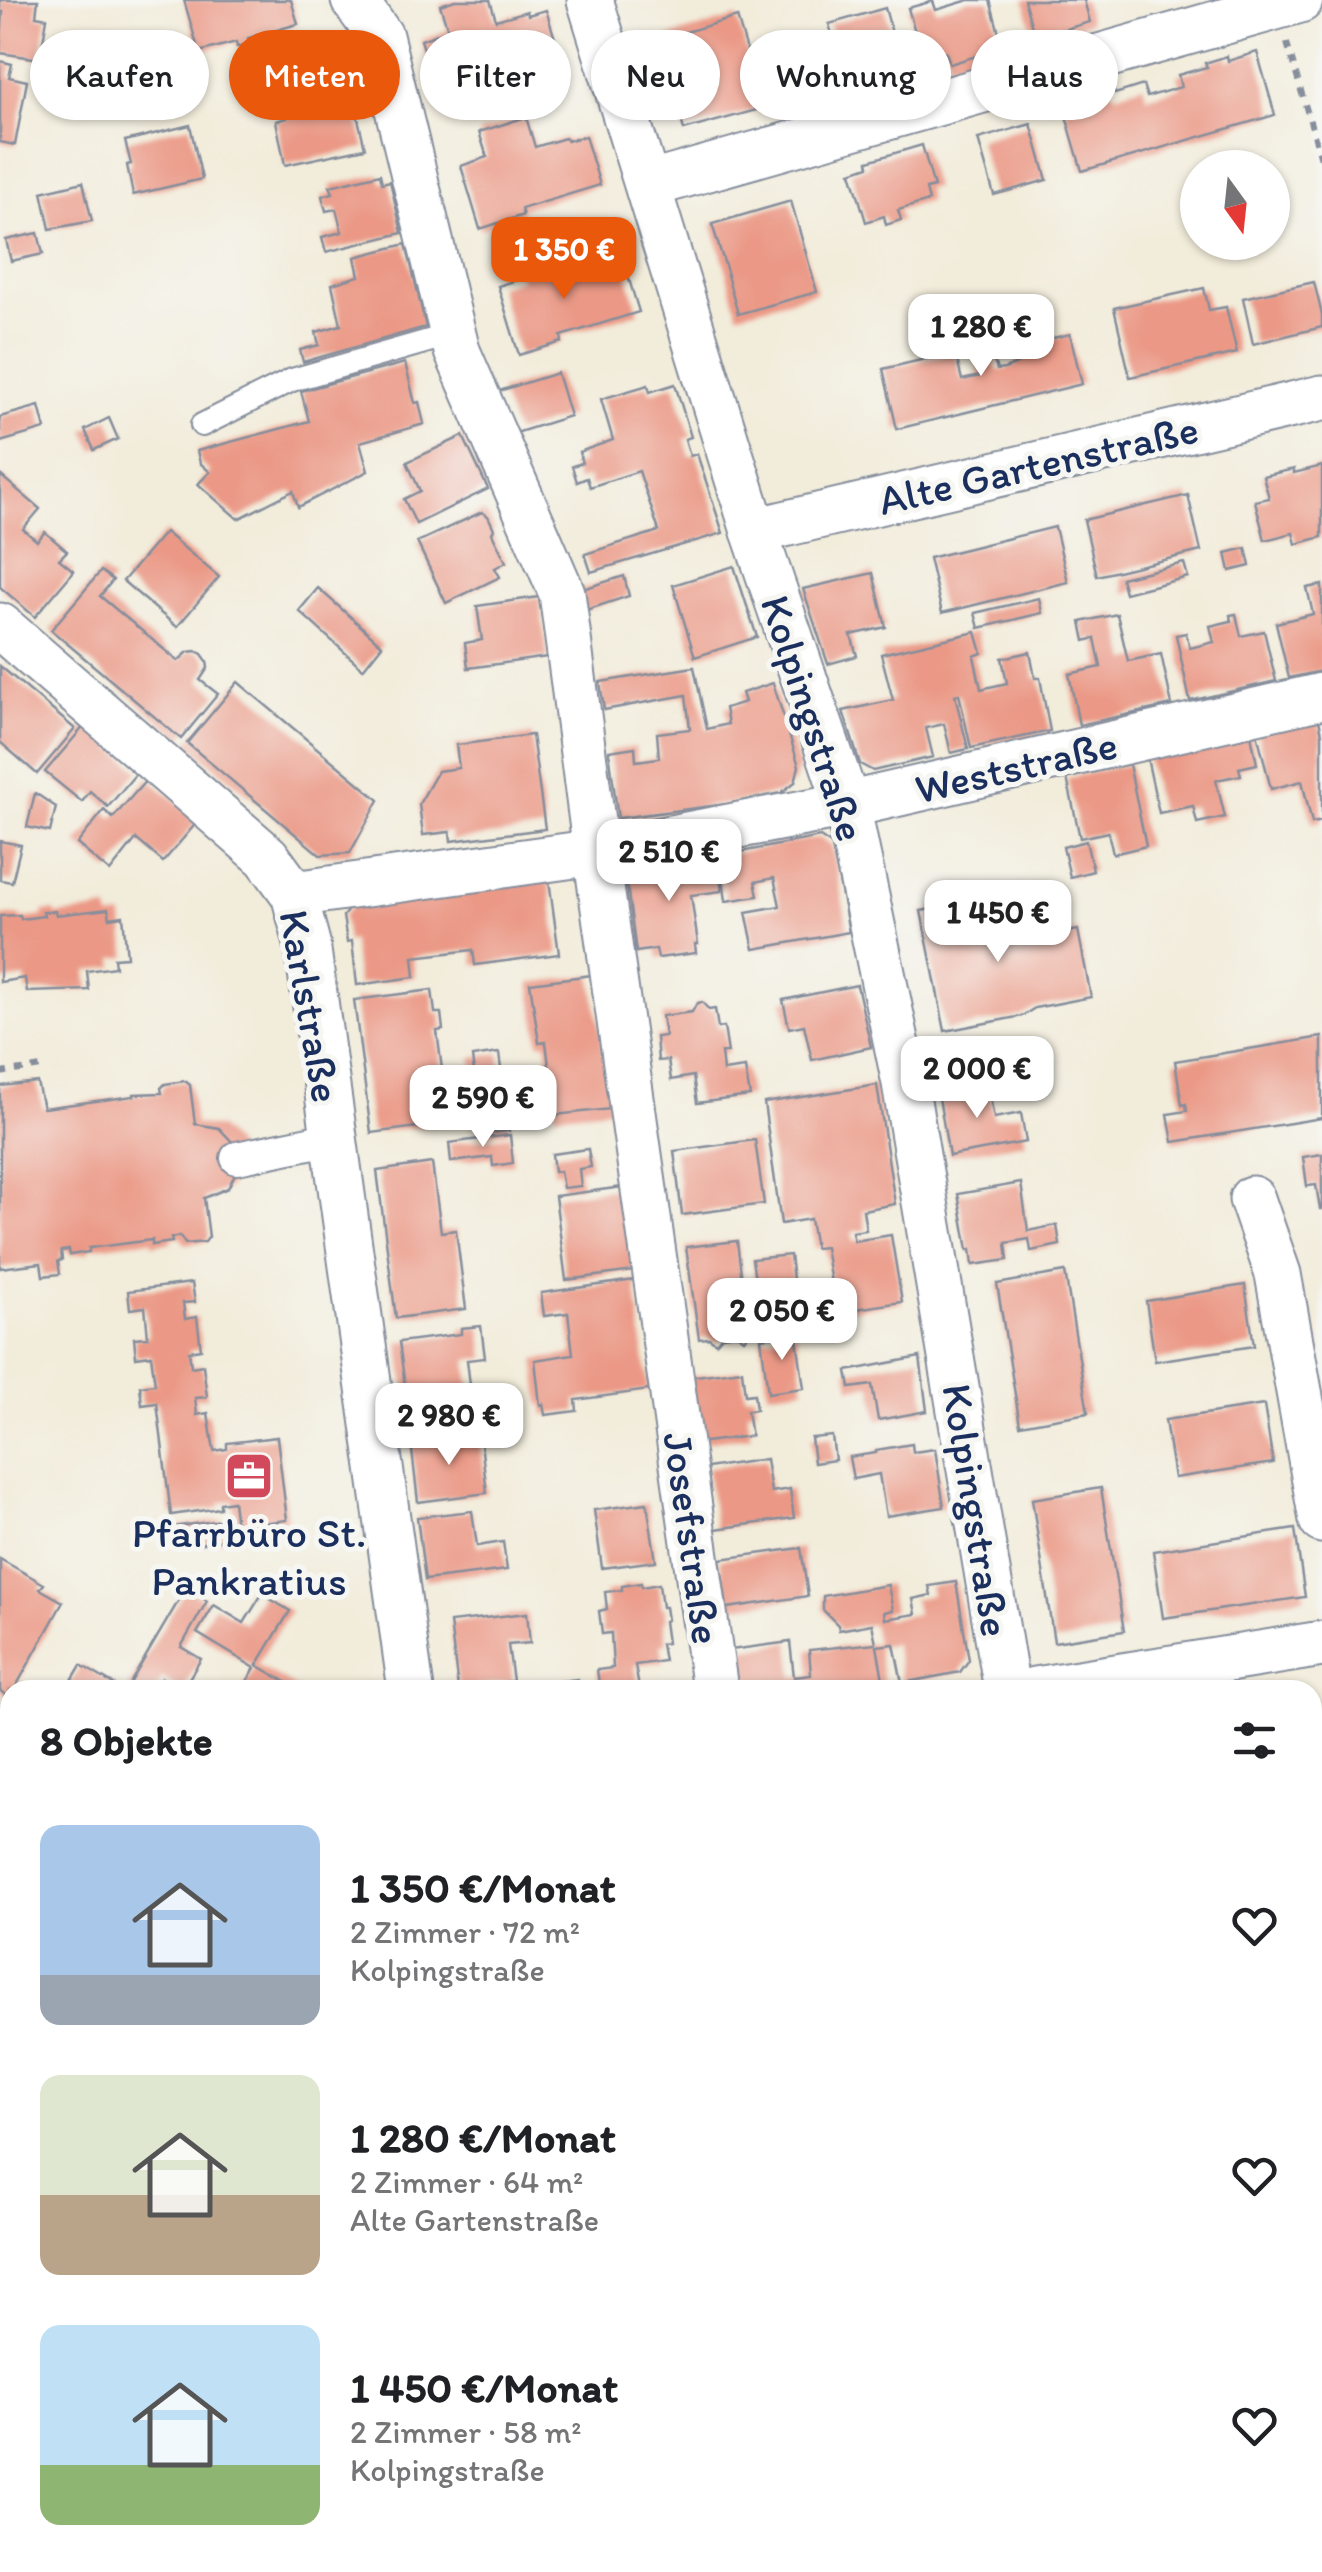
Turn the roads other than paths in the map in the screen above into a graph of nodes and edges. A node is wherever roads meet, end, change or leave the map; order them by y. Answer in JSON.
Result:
{"nodes":[{"id":1,"x":354,"y":0,"type":"edge"},
{"id":2,"x":590,"y":0,"type":"edge"},
{"id":3,"x":1283,"y":2,"type":"edge"},
{"id":4,"x":648,"y":185,"type":"junction"},
{"id":5,"x":454,"y":334,"type":"junction"},
{"id":6,"x":1322,"y":398,"type":"edge"},
{"id":7,"x":202,"y":424,"type":"dead end"},
{"id":8,"x":754,"y":531,"type":"junction"},
{"id":9,"x":0,"y":626,"type":"edge"},
{"id":10,"x":1322,"y":696,"type":"edge"},
{"id":11,"x":847,"y":805,"type":"junction"},
{"id":12,"x":596,"y":852,"type":"junction"},
{"id":13,"x":294,"y":894,"type":"junction"},
{"id":14,"x":333,"y":1138,"type":"junction"},
{"id":15,"x":237,"y":1158,"type":"dead end"},
{"id":16,"x":1252,"y":1199,"type":"dead end"},
{"id":17,"x":1322,"y":1520,"type":"edge"},
{"id":18,"x":1322,"y":1644,"type":"edge"},
{"id":19,"x":411,"y":1680,"type":"edge"},
{"id":20,"x":714,"y":1680,"type":"edge"},
{"id":21,"x":1004,"y":1680,"type":"edge"},
{"id":22,"x":1097,"y":1680,"type":"edge"}],
"edges":[{"from":1,"to":5,"type":"street","name":"Josefstraße"},
{"from":2,"to":4,"type":"street","name":"Kolpingstraße"},
{"from":3,"to":4,"type":"street"},
{"from":4,"to":8,"type":"street","name":"Kolpingstraße"},
{"from":5,"to":7,"type":"lane"},
{"from":5,"to":12,"type":"street","name":"Josefstraße"},
{"from":6,"to":8,"type":"street","name":"Alte Gartenstraße"},
{"from":8,"to":11,"type":"street","name":"Kolpingstraße"},
{"from":9,"to":13,"type":"street","name":"Karlstraße"},
{"from":10,"to":11,"type":"street","name":"Weststraße"},
{"from":11,"to":12,"type":"street","name":"Weststraße"},
{"from":11,"to":21,"type":"street","name":"Kolpingstraße"},
{"from":12,"to":13,"type":"street","name":"Weststraße"},
{"from":12,"to":20,"type":"street","name":"Josefstraße"},
{"from":13,"to":14,"type":"street","name":"Karlstraße"},
{"from":14,"to":15,"type":"street"},
{"from":14,"to":19,"type":"street","name":"Karlstraße"},
{"from":16,"to":17,"type":"street"},
{"from":18,"to":22,"type":"street"}]}
